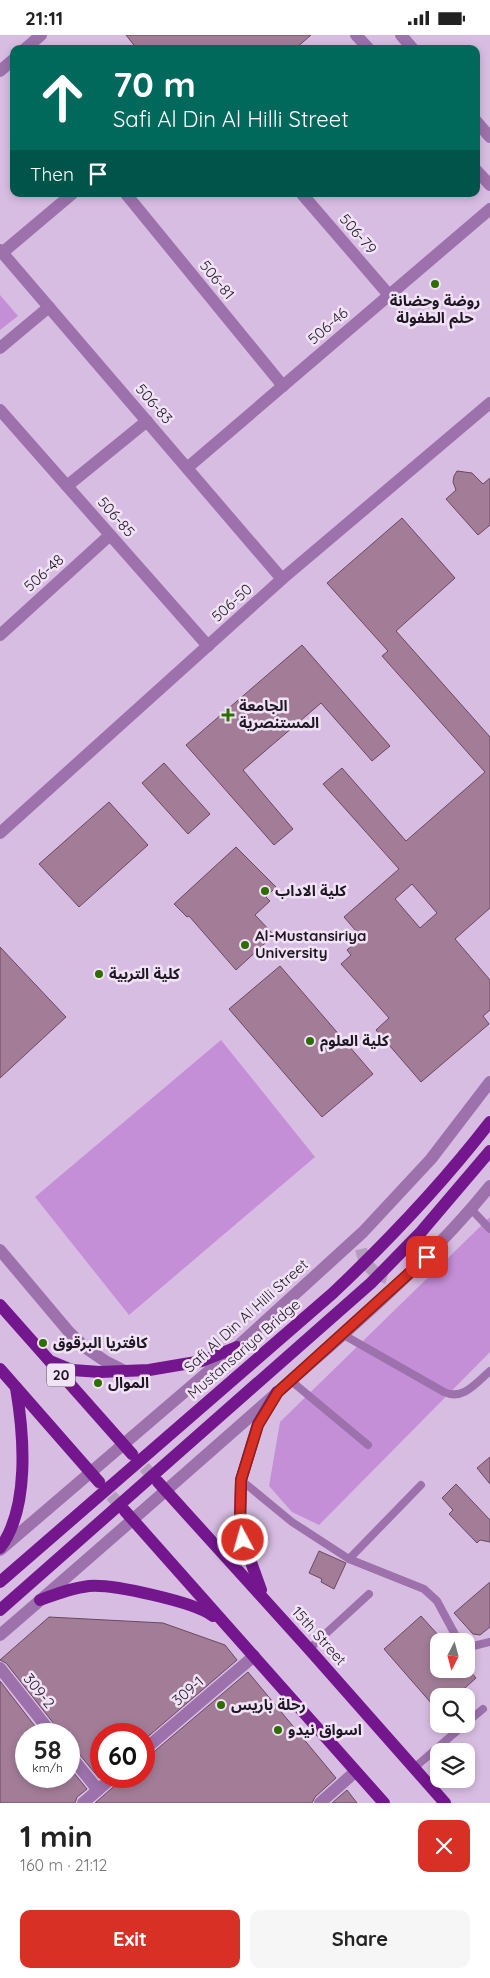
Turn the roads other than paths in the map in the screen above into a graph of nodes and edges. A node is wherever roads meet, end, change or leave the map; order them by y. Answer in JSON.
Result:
{"nodes":[{"id":1,"x":41,"y":35,"type":"edge"},
{"id":2,"x":356,"y":35,"type":"edge"},
{"id":3,"x":401,"y":35,"type":"edge"},
{"id":4,"x":30,"y":45,"type":"edge"},
{"id":5,"x":365,"y":45,"type":"edge"},
{"id":6,"x":410,"y":45,"type":"edge"},
{"id":7,"x":10,"y":62,"type":"edge"},
{"id":8,"x":0,"y":71,"type":"edge"},
{"id":9,"x":480,"y":126,"type":"edge"},
{"id":10,"x":490,"y":137,"type":"edge"},
{"id":11,"x":480,"y":174,"type":"edge"},
{"id":12,"x":490,"y":185,"type":"edge"},
{"id":13,"x":68,"y":197,"type":"edge"},
{"id":14,"x":128,"y":197,"type":"edge"},
{"id":15,"x":305,"y":197,"type":"edge"},
{"id":16,"x":490,"y":209,"type":"edge"},
{"id":17,"x":1,"y":251,"type":"edge"},
{"id":18,"x":389,"y":295,"type":"junction"},
{"id":19,"x":49,"y":307,"type":"junction"},
{"id":20,"x":0,"y":348,"type":"edge"},
{"id":21,"x":283,"y":386,"type":"junction"},
{"id":22,"x":490,"y":403,"type":"edge"},
{"id":23,"x":0,"y":410,"type":"edge"},
{"id":24,"x":147,"y":421,"type":"junction"},
{"id":25,"x":187,"y":468,"type":"junction"},
{"id":26,"x":67,"y":486,"type":"junction"},
{"id":27,"x":110,"y":535,"type":"junction"},
{"id":28,"x":282,"y":579,"type":"junction"},
{"id":29,"x":2,"y":629,"type":"edge"},
{"id":30,"x":208,"y":646,"type":"junction"},
{"id":31,"x":0,"y":833,"type":"edge"},
{"id":32,"x":490,"y":1082,"type":"edge"},
{"id":33,"x":490,"y":1121,"type":"edge"},
{"id":34,"x":490,"y":1151,"type":"edge"},
{"id":35,"x":490,"y":1186,"type":"edge"},
{"id":36,"x":471,"y":1209,"type":"junction"},
{"id":37,"x":490,"y":1229,"type":"edge"},
{"id":38,"x":363,"y":1232,"type":"junction"},
{"id":39,"x":361,"y":1249,"type":"tunnel mouth"},
{"id":40,"x":0,"y":1250,"type":"edge"},
{"id":41,"x":406,"y":1276,"type":"junction"},
{"id":42,"x":387,"y":1278,"type":"tunnel mouth"},
{"id":43,"x":0,"y":1305,"type":"edge"},
{"id":44,"x":342,"y":1334,"type":"junction"},
{"id":45,"x":238,"y":1347,"type":"junction"},
{"id":46,"x":47,"y":1360,"type":"junction"},
{"id":47,"x":1,"y":1371,"type":"edge"},
{"id":48,"x":126,"y":1371,"type":"junction"},
{"id":49,"x":490,"y":1371,"type":"edge"},
{"id":50,"x":290,"y":1380,"type":"junction"},
{"id":51,"x":16,"y":1388,"type":"junction"},
{"id":52,"x":278,"y":1392,"type":"junction"},
{"id":53,"x":368,"y":1445,"type":"dead end"},
{"id":54,"x":128,"y":1449,"type":"junction"},
{"id":55,"x":95,"y":1478,"type":"junction"},
{"id":56,"x":241,"y":1480,"type":"junction"},
{"id":57,"x":421,"y":1485,"type":"dead end"},
{"id":58,"x":162,"y":1487,"type":"junction"},
{"id":59,"x":128,"y":1515,"type":"junction"},
{"id":60,"x":0,"y":1549,"type":"edge"},
{"id":61,"x":349,"y":1559,"type":"junction"},
{"id":62,"x":0,"y":1582,"type":"edge"},
{"id":63,"x":369,"y":1594,"type":"dead end"},
{"id":64,"x":264,"y":1599,"type":"junction"},
{"id":65,"x":40,"y":1600,"type":"junction"},
{"id":66,"x":0,"y":1610,"type":"edge"},
{"id":67,"x":229,"y":1629,"type":"junction"},
{"id":68,"x":454,"y":1633,"type":"edge"},
{"id":69,"x":0,"y":1635,"type":"edge"},
{"id":70,"x":490,"y":1642,"type":"edge"},
{"id":71,"x":475,"y":1645,"type":"edge"},
{"id":72,"x":308,"y":1649,"type":"junction"},
{"id":73,"x":254,"y":1656,"type":"junction"},
{"id":74,"x":0,"y":1668,"type":"edge"},
{"id":75,"x":483,"y":1709,"type":"dead end"},
{"id":76,"x":475,"y":1716,"type":"edge"},
{"id":77,"x":43,"y":1723,"type":"edge"},
{"id":78,"x":454,"y":1733,"type":"edge"},
{"id":79,"x":155,"y":1742,"type":"edge"},
{"id":80,"x":80,"y":1768,"type":"edge"},
{"id":81,"x":414,"y":1768,"type":"junction"},
{"id":82,"x":356,"y":1772,"type":"junction"},
{"id":83,"x":100,"y":1788,"type":"edge"},
{"id":84,"x":98,"y":1790,"type":"junction"},
{"id":85,"x":83,"y":1803,"type":"edge"},
{"id":86,"x":320,"y":1803,"type":"edge"},
{"id":87,"x":384,"y":1803,"type":"edge"},
{"id":88,"x":445,"y":1803,"type":"edge"}],
"edges":[{"from":1,"to":4,"type":"street"},
{"from":2,"to":5,"type":"street"},
{"from":3,"to":6,"type":"street"},
{"from":7,"to":8,"type":"street"},
{"from":9,"to":10,"type":"street"},
{"from":11,"to":12,"type":"street"},
{"from":13,"to":17,"type":"street"},
{"from":14,"to":21,"type":"street","name":"506-81"},
{"from":15,"to":18,"type":"street","name":"506-79"},
{"from":16,"to":18,"type":"street","name":"506-46"},
{"from":17,"to":19,"type":"street","name":"506-83"},
{"from":18,"to":21,"type":"street","name":"506-46"},
{"from":19,"to":20,"type":"street"},
{"from":19,"to":24,"type":"street","name":"506-83"},
{"from":21,"to":25,"type":"street","name":"506-46"},
{"from":22,"to":28,"type":"street","name":"506-50"},
{"from":23,"to":26,"type":"street","name":"506-85"},
{"from":24,"to":25,"type":"street","name":"506-83"},
{"from":24,"to":26,"type":"street"},
{"from":25,"to":28,"type":"street","name":"506-83"},
{"from":26,"to":27,"type":"street","name":"506-85"},
{"from":27,"to":29,"type":"street","name":"506-48"},
{"from":27,"to":30,"type":"street","name":"506-85"},
{"from":28,"to":30,"type":"street","name":"506-50"},
{"from":30,"to":31,"type":"street","name":"506-50"},
{"from":32,"to":38,"type":"street","name":"Safi Al Din Al Hilli Street"},
{"from":33,"to":62,"type":"main road","name":"Mustansariya Bridge","bridge":true},
{"from":34,"to":66,"type":"main road","bridge":true},
{"from":35,"to":36,"type":"street"},
{"from":36,"to":37,"type":"lane"},
{"from":36,"to":41,"type":"street"},
{"from":38,"to":39,"type":"street"},
{"from":38,"to":45,"type":"street","name":"Safi Al Din Al Hilli Street"},
{"from":40,"to":48,"type":"street"},
{"from":41,"to":42,"type":"street"},
{"from":41,"to":44,"type":"street"},
{"from":43,"to":46,"type":"main road","number":"20"},
{"from":44,"to":49,"type":"lane"},
{"from":44,"to":50,"type":"street"},
{"from":45,"to":48,"type":"main road"},
{"from":45,"to":54,"type":"street","name":"Safi Al Din Al Hilli Street"},
{"from":46,"to":48,"type":"main road"},
{"from":46,"to":54,"type":"main road","number":"20"},
{"from":47,"to":51,"type":"main road"},
{"from":50,"to":52,"type":"street"},
{"from":50,"to":53,"type":"lane"},
{"from":51,"to":55,"type":"main road"},
{"from":51,"to":60,"type":"main road"},
{"from":52,"to":56,"type":"main road"},
{"from":52,"to":58,"type":"street"},
{"from":54,"to":55,"type":"street","name":"Safi Al Din Al Hilli Street"},
{"from":55,"to":60,"type":"street","name":"Safi Al Din Al Hilli Street"},
{"from":56,"to":61,"type":"lane"},
{"from":56,"to":64,"type":"main road"},
{"from":57,"to":61,"type":"lane"},
{"from":58,"to":59,"type":"street"},
{"from":58,"to":64,"type":"main road","name":"15th Street"},
{"from":59,"to":65,"type":"street"},
{"from":59,"to":67,"type":"main road"},
{"from":61,"to":68,"type":"lane"},
{"from":63,"to":72,"type":"lane"},
{"from":64,"to":72,"type":"main road","name":"15th Street"},
{"from":65,"to":67,"type":"main road"},
{"from":65,"to":69,"type":"street"},
{"from":67,"to":73,"type":"main road"},
{"from":70,"to":71,"type":"lane"},
{"from":72,"to":81,"type":"main road","name":"15th Street"},
{"from":73,"to":79,"type":"street","name":"309-1"},
{"from":73,"to":82,"type":"main road"},
{"from":74,"to":77,"type":"street","name":"309-2"},
{"from":75,"to":76,"type":"lane"},
{"from":78,"to":81,"type":"lane"},
{"from":80,"to":84,"type":"street"},
{"from":81,"to":88,"type":"main road","name":"15th Street"},
{"from":82,"to":86,"type":"street"},
{"from":82,"to":87,"type":"main road"},
{"from":83,"to":84,"type":"street"},
{"from":84,"to":85,"type":"street"}]}
